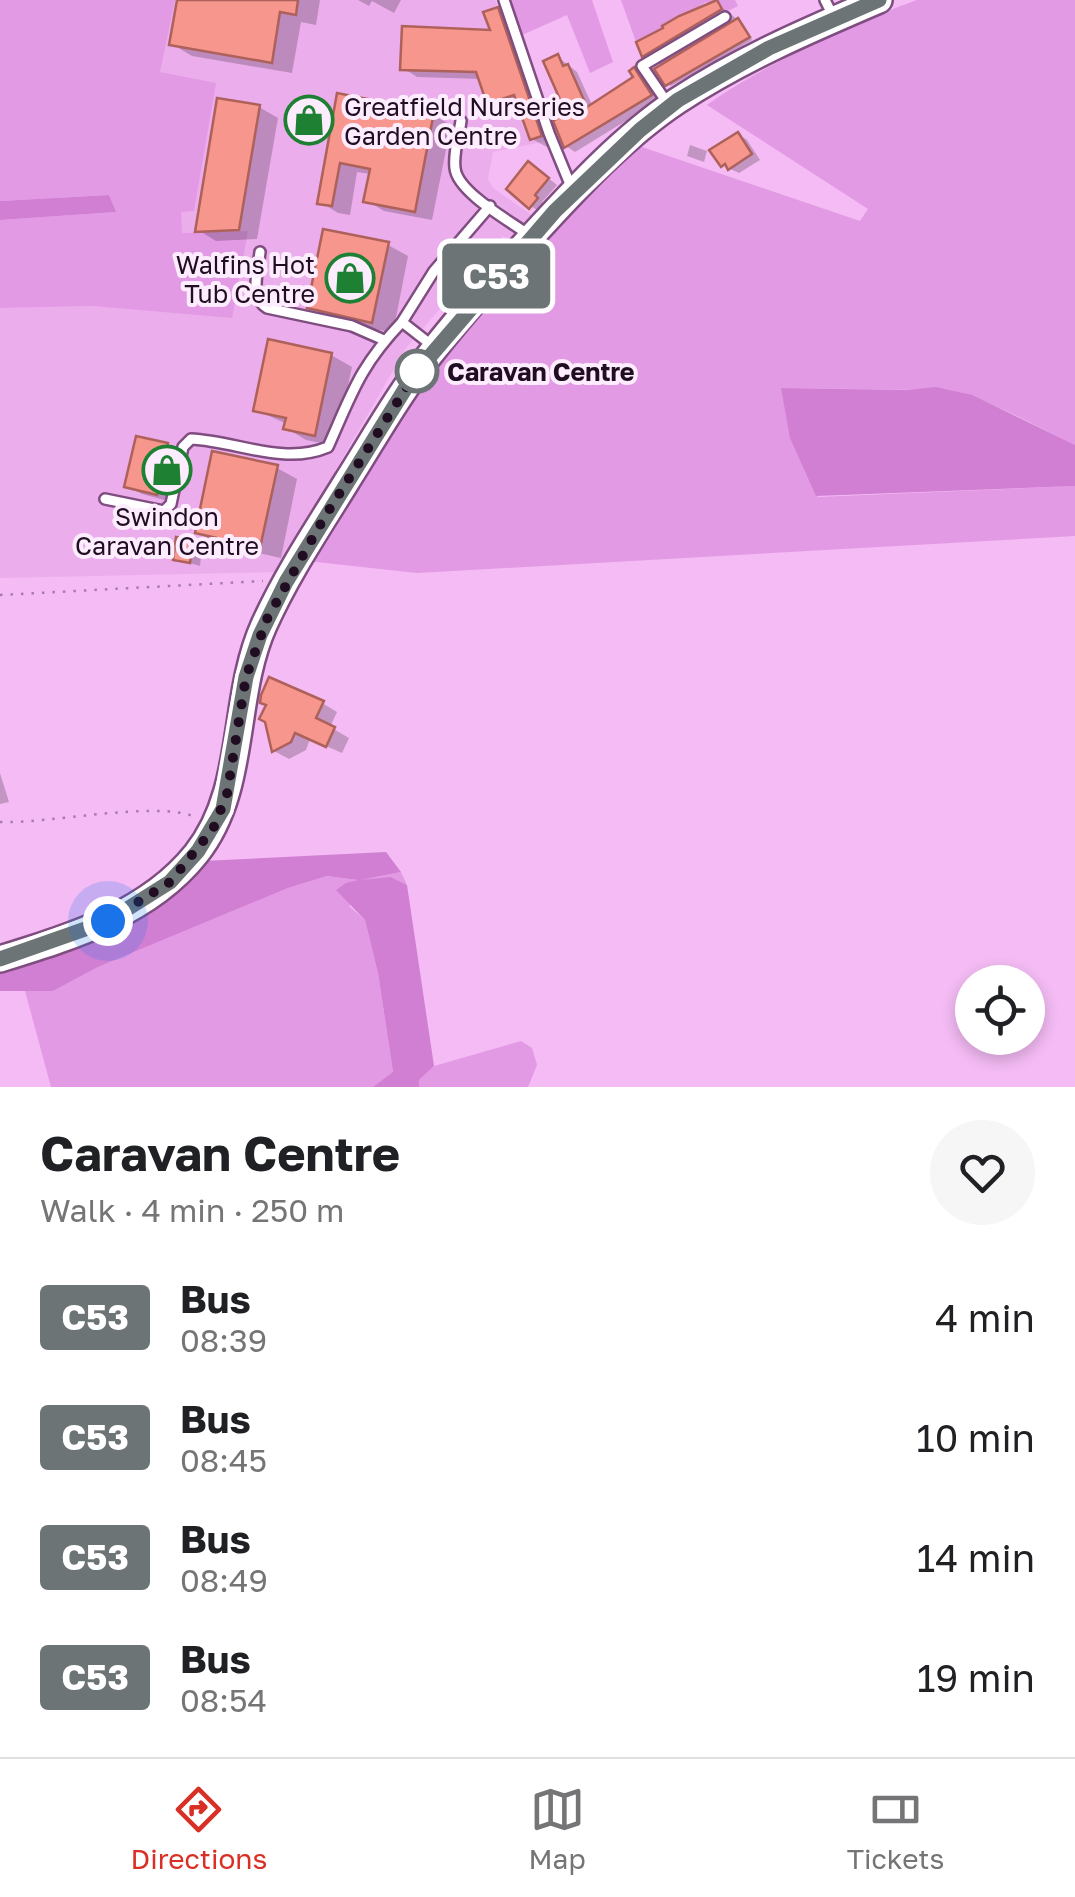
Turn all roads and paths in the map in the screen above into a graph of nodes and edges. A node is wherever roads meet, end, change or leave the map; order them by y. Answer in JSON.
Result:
{"nodes":[{"id":1,"x":504,"y":0,"type":"edge"},
{"id":2,"x":879,"y":0,"type":"edge"},
{"id":3,"x":830,"y":9,"type":"edge"},
{"id":4,"x":724,"y":17,"type":"dead end"},
{"id":5,"x":669,"y":107,"type":"junction"},
{"id":6,"x":461,"y":121,"type":"dead end"},
{"id":7,"x":573,"y":192,"type":"junction"},
{"id":8,"x":490,"y":206,"type":"junction"},
{"id":9,"x":531,"y":237,"type":"junction"},
{"id":10,"x":260,"y":252,"type":"dead end"},
{"id":11,"x":402,"y":322,"type":"junction"},
{"id":12,"x":384,"y":340,"type":"junction"},
{"id":13,"x":435,"y":347,"type":"junction"},
{"id":14,"x":105,"y":499,"type":"dead end"},
{"id":15,"x":286,"y":582,"type":"junction"},
{"id":16,"x":0,"y":595,"type":"edge"},
{"id":17,"x":0,"y":822,"type":"edge"},
{"id":18,"x":213,"y":829,"type":"junction"},
{"id":19,"x":0,"y":959,"type":"edge"}],
"edges":[{"from":1,"to":7,"type":"lane"},
{"from":2,"to":3,"type":"street"},
{"from":3,"to":5,"type":"street"},
{"from":4,"to":5,"type":"lane"},
{"from":5,"to":7,"type":"street"},
{"from":6,"to":8,"type":"lane"},
{"from":7,"to":9,"type":"street"},
{"from":8,"to":9,"type":"lane"},
{"from":8,"to":11,"type":"lane"},
{"from":9,"to":13,"type":"street"},
{"from":10,"to":12,"type":"lane"},
{"from":11,"to":12,"type":"lane"},
{"from":11,"to":13,"type":"lane"},
{"from":12,"to":14,"type":"lane"},
{"from":13,"to":15,"type":"street"},
{"from":15,"to":16,"type":"path"},
{"from":15,"to":18,"type":"street"},
{"from":17,"to":18,"type":"path"},
{"from":18,"to":19,"type":"street"}]}
